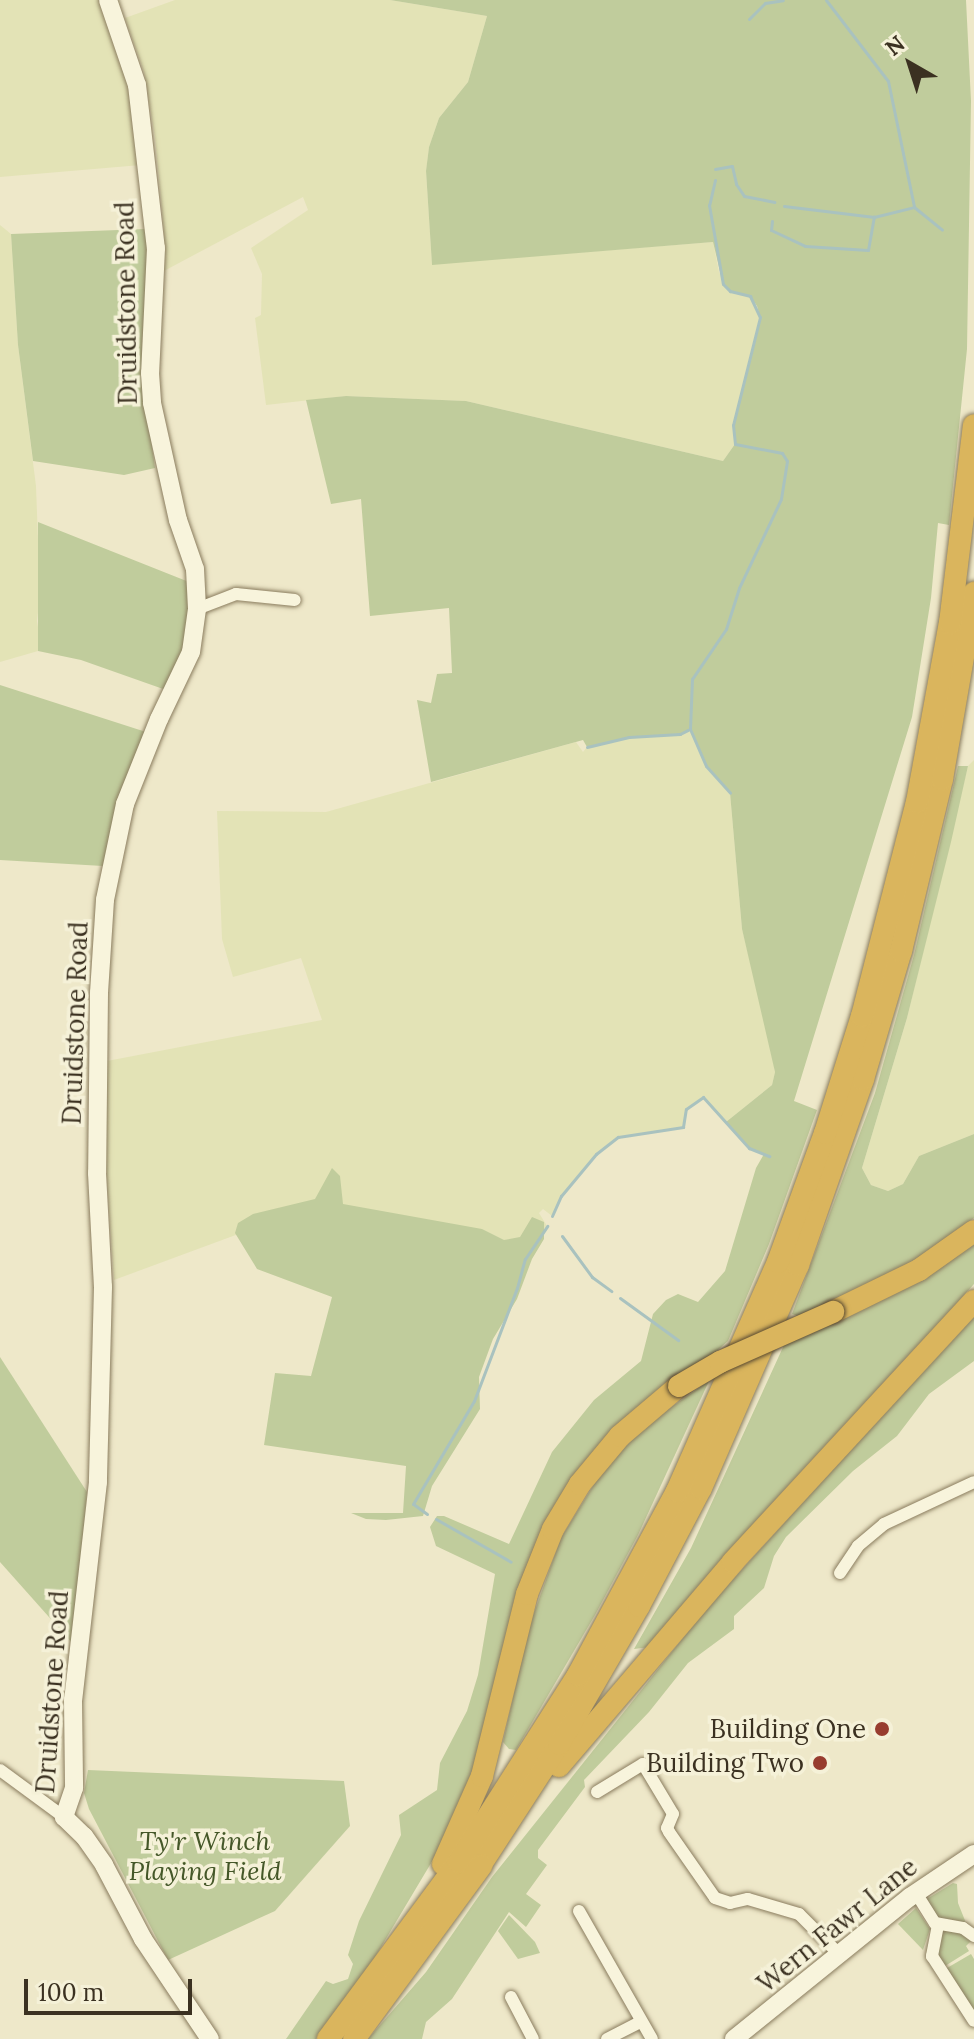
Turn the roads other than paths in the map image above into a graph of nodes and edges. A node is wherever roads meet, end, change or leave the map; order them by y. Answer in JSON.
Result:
{"nodes":[{"id":1,"x":108,"y":0,"type":"edge"},
{"id":2,"x":974,"y":425,"type":"edge"},
{"id":3,"x":974,"y":593,"type":"edge"},
{"id":4,"x":295,"y":600,"type":"dead end"},
{"id":5,"x":197,"y":609,"type":"junction"},
{"id":6,"x":974,"y":1231,"type":"edge"},
{"id":7,"x":974,"y":1301,"type":"edge"},
{"id":8,"x":974,"y":1482,"type":"edge"},
{"id":9,"x":840,"y":1573,"type":"dead end"},
{"id":10,"x":0,"y":1770,"type":"edge"},
{"id":11,"x":597,"y":1792,"type":"dead end"},
{"id":12,"x":64,"y":1817,"type":"junction"},
{"id":13,"x":974,"y":1854,"type":"edge"},
{"id":14,"x":474,"y":1875,"type":"junction"},
{"id":15,"x":916,"y":1893,"type":"junction"},
{"id":16,"x":579,"y":1911,"type":"dead end"},
{"id":17,"x":938,"y":1925,"type":"junction"},
{"id":18,"x":974,"y":1936,"type":"edge"},
{"id":19,"x":397,"y":1950,"type":"junction"},
{"id":20,"x":841,"y":1956,"type":"junction"},
{"id":21,"x":511,"y":1997,"type":"dead end"},
{"id":22,"x":974,"y":2021,"type":"edge"},
{"id":23,"x":640,"y":2022,"type":"junction"},
{"id":24,"x":200,"y":2036,"type":"edge"},
{"id":25,"x":328,"y":2039,"type":"edge"},
{"id":26,"x":354,"y":2039,"type":"edge"},
{"id":27,"x":533,"y":2039,"type":"edge"},
{"id":28,"x":607,"y":2039,"type":"edge"},
{"id":29,"x":652,"y":2039,"type":"edge"},
{"id":30,"x":734,"y":2039,"type":"edge"}],
"edges":[{"from":1,"to":5,"type":"street","name":"Druidstone Road"},
{"from":2,"to":19,"type":"highway"},
{"from":3,"to":14,"type":"highway"},
{"from":4,"to":5,"type":"street"},
{"from":5,"to":12,"type":"street","name":"Druidstone Road"},
{"from":6,"to":19,"type":"highway","bridge":true},
{"from":7,"to":14,"type":"highway"},
{"from":8,"to":9,"type":"street"},
{"from":10,"to":12,"type":"street"},
{"from":11,"to":20,"type":"street"},
{"from":12,"to":24,"type":"street","name":"Druidstone Road"},
{"from":13,"to":15,"type":"street","name":"Wern Fawr Lane"},
{"from":14,"to":26,"type":"highway"},
{"from":15,"to":17,"type":"street"},
{"from":15,"to":20,"type":"street","name":"Wern Fawr Lane"},
{"from":16,"to":23,"type":"street"},
{"from":17,"to":18,"type":"street"},
{"from":17,"to":22,"type":"street"},
{"from":19,"to":25,"type":"highway"},
{"from":20,"to":30,"type":"street","name":"Wern Fawr Lane"},
{"from":21,"to":27,"type":"street"},
{"from":23,"to":28,"type":"street"},
{"from":23,"to":29,"type":"street"}]}
